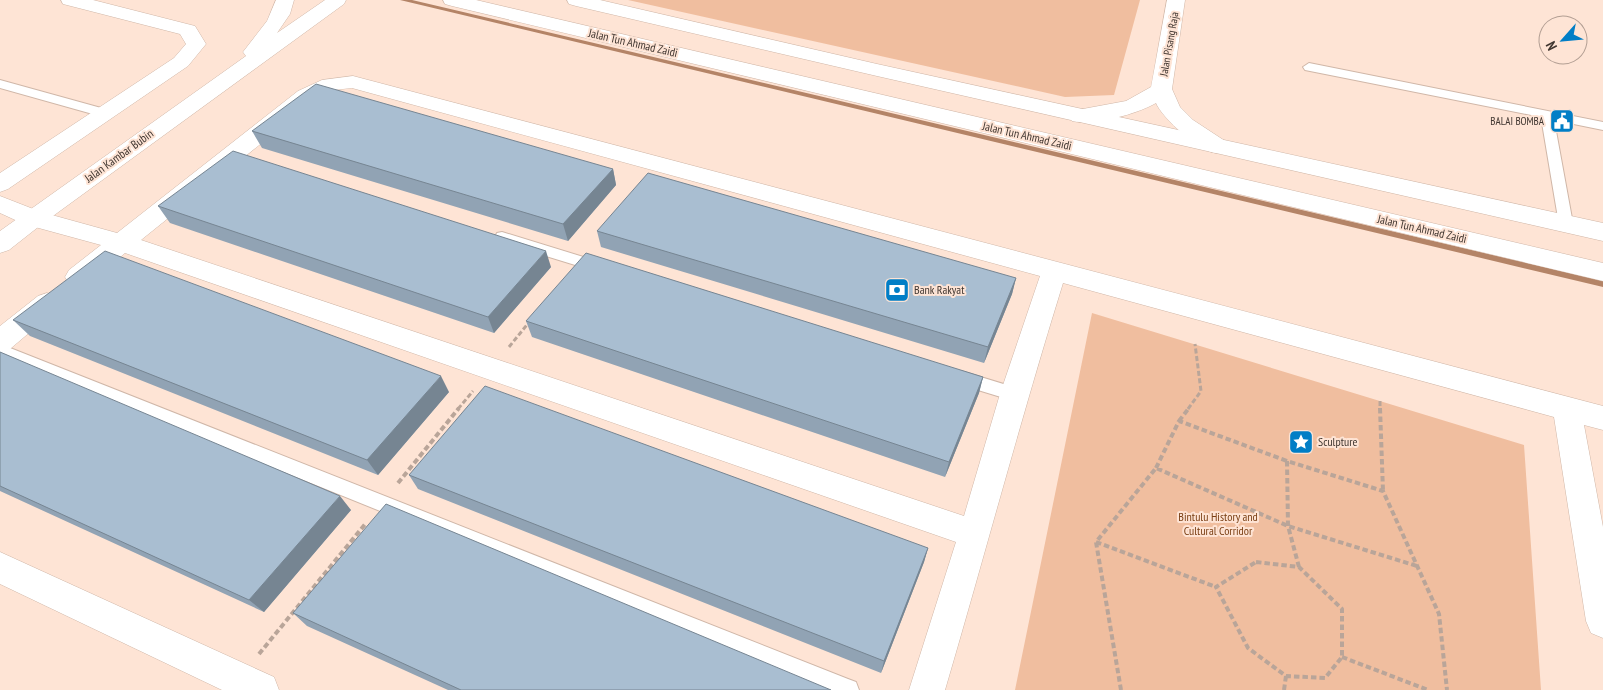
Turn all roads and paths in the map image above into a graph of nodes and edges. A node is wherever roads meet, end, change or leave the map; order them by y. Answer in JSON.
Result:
{"nodes":[{"id":1,"x":70,"y":0,"type":"edge"},
{"id":2,"x":285,"y":0,"type":"edge"},
{"id":3,"x":337,"y":0,"type":"edge"},
{"id":4,"x":452,"y":0,"type":"edge"},
{"id":5,"x":576,"y":0,"type":"edge"},
{"id":6,"x":1176,"y":0,"type":"edge"},
{"id":7,"x":1309,"y":67,"type":"dead end"},
{"id":8,"x":239,"y":71,"type":"junction"},
{"id":9,"x":0,"y":84,"type":"edge"},
{"id":10,"x":1161,"y":89,"type":"junction"},
{"id":11,"x":107,"y":114,"type":"junction"},
{"id":12,"x":1080,"y":116,"type":"junction"},
{"id":13,"x":1547,"y":116,"type":"junction"},
{"id":14,"x":1603,"y":126,"type":"edge"},
{"id":15,"x":1216,"y":146,"type":"junction"},
{"id":16,"x":0,"y":184,"type":"edge"},
{"id":17,"x":0,"y":204,"type":"edge"},
{"id":18,"x":33,"y":218,"type":"junction"},
{"id":19,"x":1566,"y":224,"type":"junction"},
{"id":20,"x":486,"y":232,"type":"edge"},
{"id":21,"x":1603,"y":232,"type":"edge"},
{"id":22,"x":120,"y":242,"type":"junction"},
{"id":23,"x":0,"y":244,"type":"edge"},
{"id":24,"x":1055,"y":269,"type":"junction"},
{"id":25,"x":617,"y":272,"type":"edge"},
{"id":26,"x":1603,"y":272,"type":"edge"},
{"id":27,"x":535,"y":315,"type":"edge"},
{"id":28,"x":0,"y":341,"type":"edge"},
{"id":29,"x":1195,"y":344,"type":"dead end"},
{"id":30,"x":0,"y":350,"type":"edge"},
{"id":31,"x":491,"y":369,"type":"junction"},
{"id":32,"x":948,"y":374,"type":"edge"},
{"id":33,"x":1014,"y":394,"type":"junction"},
{"id":34,"x":1380,"y":401,"type":"dead end"},
{"id":35,"x":1567,"y":409,"type":"junction"},
{"id":36,"x":1603,"y":418,"type":"edge"},
{"id":37,"x":1179,"y":421,"type":"junction"},
{"id":38,"x":1287,"y":461,"type":"junction"},
{"id":39,"x":1156,"y":468,"type":"junction"},
{"id":40,"x":1383,"y":491,"type":"junction"},
{"id":41,"x":382,"y":503,"type":"junction"},
{"id":42,"x":1288,"y":526,"type":"junction"},
{"id":43,"x":975,"y":534,"type":"junction"},
{"id":44,"x":1096,"y":542,"type":"junction"},
{"id":45,"x":1417,"y":566,"type":"junction"},
{"id":46,"x":0,"y":567,"type":"edge"},
{"id":47,"x":1299,"y":567,"type":"junction"},
{"id":48,"x":1599,"y":574,"type":"edge"},
{"id":49,"x":1216,"y":587,"type":"junction"},
{"id":50,"x":1603,"y":621,"type":"edge"},
{"id":51,"x":1342,"y":657,"type":"junction"},
{"id":52,"x":1286,"y":676,"type":"junction"},
{"id":53,"x":243,"y":686,"type":"edge"},
{"id":54,"x":848,"y":690,"type":"edge"},
{"id":55,"x":927,"y":690,"type":"edge"},
{"id":56,"x":1121,"y":690,"type":"edge"},
{"id":57,"x":1284,"y":690,"type":"edge"},
{"id":58,"x":1428,"y":690,"type":"edge"},
{"id":59,"x":1447,"y":690,"type":"edge"}],
"edges":[{"from":1,"to":11,"type":"street"},
{"from":2,"to":8,"type":"street"},
{"from":3,"to":8,"type":"street","name":"Jalan Kambar Bubin"},
{"from":4,"to":26,"type":"street","name":"Jalan Tun Ahmad Zaidi"},
{"from":5,"to":12,"type":"street"},
{"from":6,"to":10,"type":"street","name":"Jalan Pisang Raja"},
{"from":7,"to":13,"type":"lane"},
{"from":8,"to":18,"type":"street","name":"Jalan Kambar Bubin"},
{"from":9,"to":11,"type":"lane"},
{"from":10,"to":12,"type":"street"},
{"from":10,"to":15,"type":"street"},
{"from":11,"to":16,"type":"street"},
{"from":12,"to":15,"type":"street"},
{"from":13,"to":14,"type":"lane"},
{"from":13,"to":19,"type":"lane"},
{"from":15,"to":19,"type":"street"},
{"from":17,"to":18,"type":"street"},
{"from":18,"to":22,"type":"street"},
{"from":18,"to":23,"type":"street","name":"Jalan Kambar Bubin"},
{"from":19,"to":21,"type":"street"},
{"from":20,"to":25,"type":"lane"},
{"from":22,"to":24,"type":"street"},
{"from":22,"to":28,"type":"street"},
{"from":22,"to":31,"type":"street"},
{"from":24,"to":33,"type":"street"},
{"from":24,"to":35,"type":"street"},
{"from":27,"to":31,"type":"path"},
{"from":29,"to":37,"type":"path"},
{"from":30,"to":41,"type":"lane"},
{"from":31,"to":41,"type":"path"},
{"from":31,"to":43,"type":"street"},
{"from":32,"to":33,"type":"lane"},
{"from":33,"to":43,"type":"street"},
{"from":34,"to":40,"type":"path"},
{"from":35,"to":36,"type":"street"},
{"from":35,"to":48,"type":"street"},
{"from":37,"to":38,"type":"path"},
{"from":37,"to":39,"type":"path"},
{"from":38,"to":40,"type":"path"},
{"from":38,"to":42,"type":"path"},
{"from":39,"to":42,"type":"path"},
{"from":39,"to":44,"type":"path"},
{"from":40,"to":45,"type":"path"},
{"from":41,"to":53,"type":"path"},
{"from":41,"to":54,"type":"lane"},
{"from":42,"to":45,"type":"path"},
{"from":42,"to":47,"type":"path"},
{"from":43,"to":55,"type":"street"},
{"from":44,"to":49,"type":"path"},
{"from":44,"to":56,"type":"path"},
{"from":45,"to":59,"type":"path"},
{"from":46,"to":53,"type":"street"},
{"from":47,"to":49,"type":"path"},
{"from":47,"to":51,"type":"path"},
{"from":48,"to":50,"type":"street"},
{"from":49,"to":52,"type":"path"},
{"from":51,"to":52,"type":"path"},
{"from":51,"to":58,"type":"path"},
{"from":52,"to":57,"type":"path"}]}
